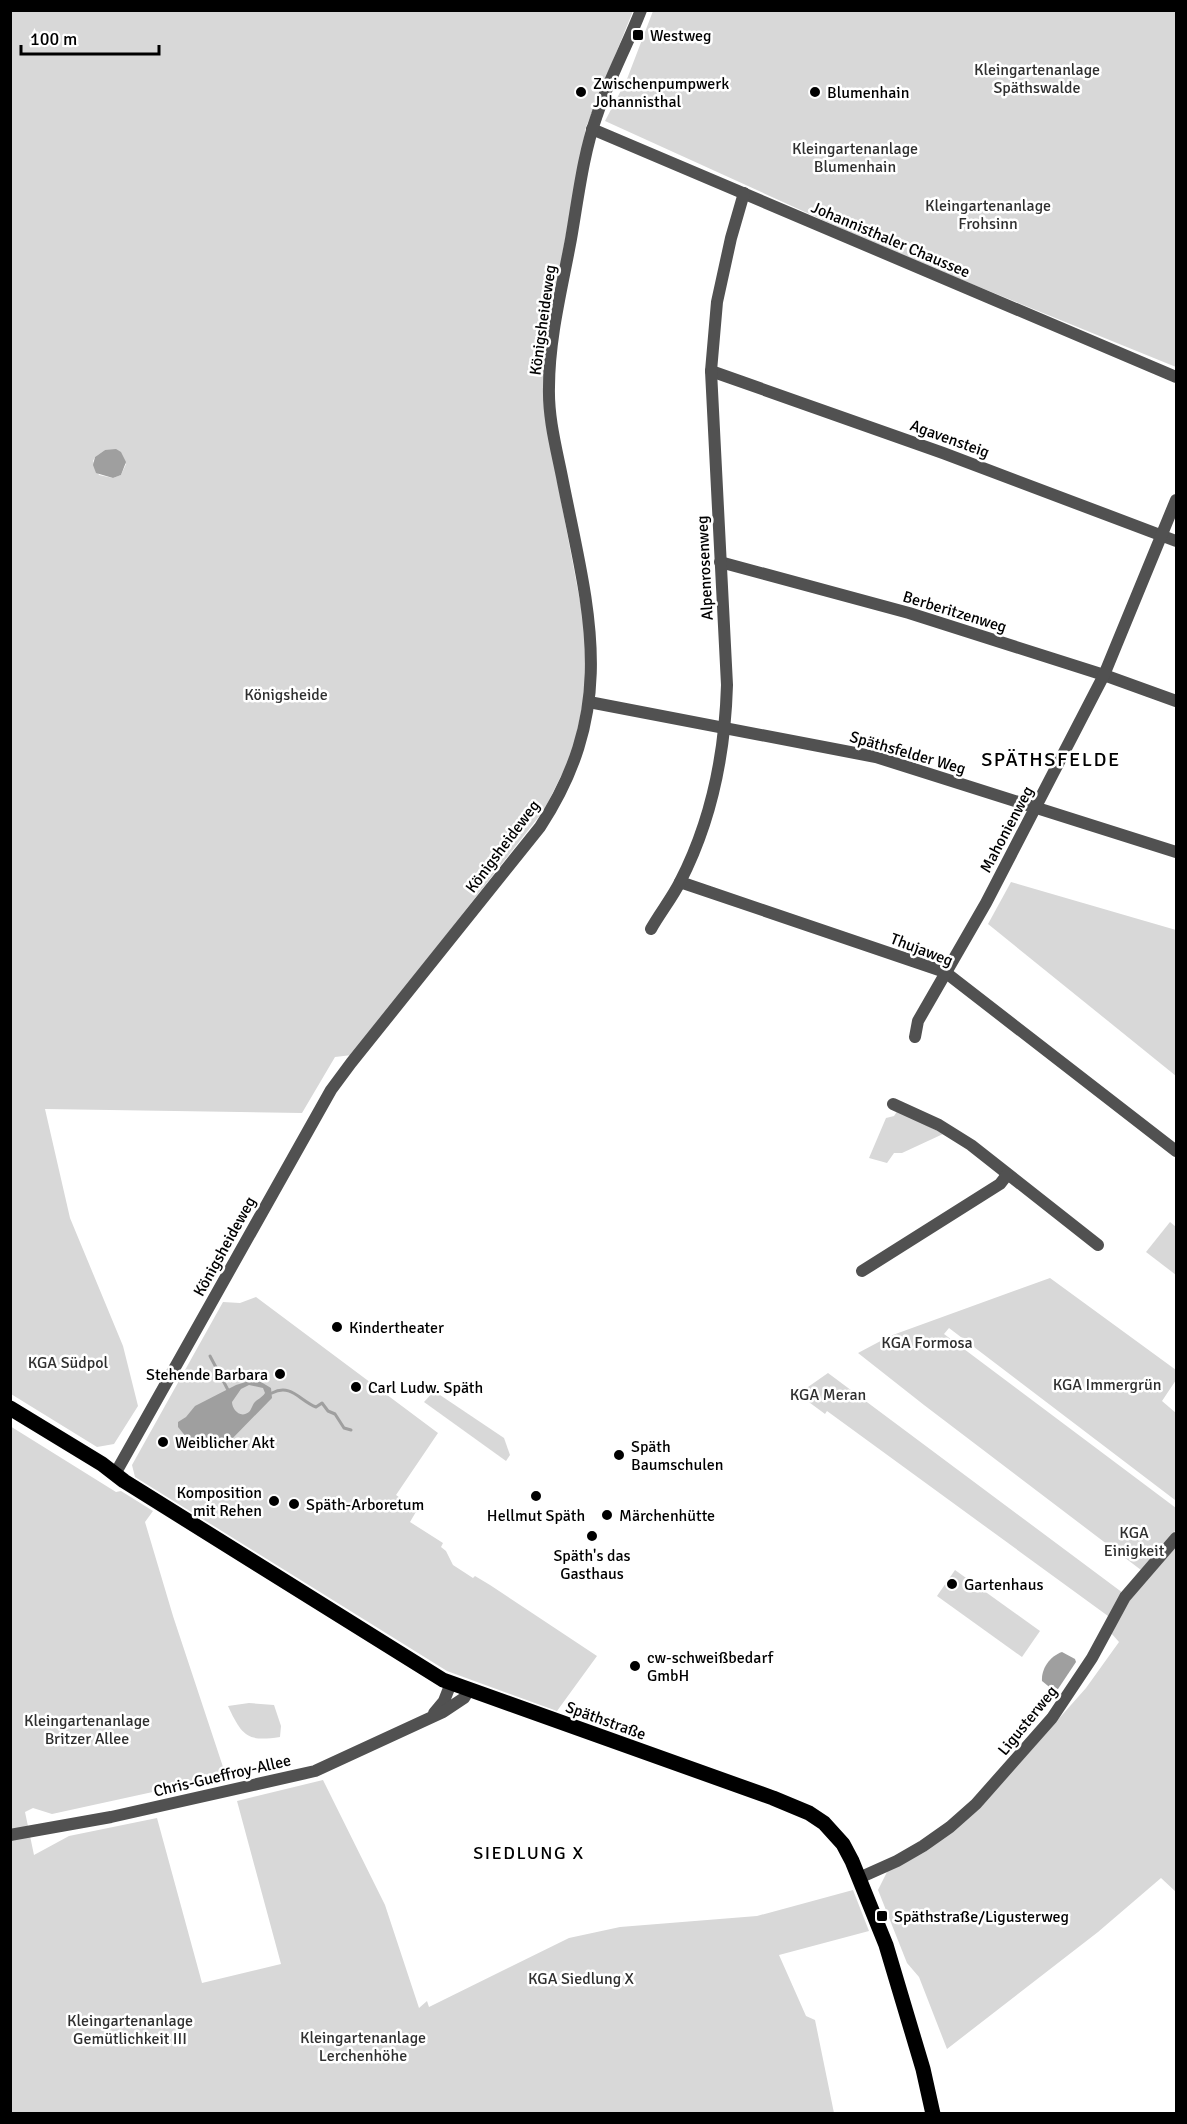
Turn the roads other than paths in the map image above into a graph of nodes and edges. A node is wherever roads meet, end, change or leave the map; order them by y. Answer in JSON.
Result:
{"nodes":[{"id":1,"x":641,"y":10,"type":"edge"},
{"id":2,"x":592,"y":129,"type":"junction"},
{"id":3,"x":744,"y":193,"type":"junction"},
{"id":4,"x":711,"y":371,"type":"junction"},
{"id":5,"x":1176,"y":377,"type":"edge"},
{"id":6,"x":1176,"y":500,"type":"edge"},
{"id":7,"x":1162,"y":536,"type":"junction"},
{"id":8,"x":1176,"y":542,"type":"edge"},
{"id":9,"x":720,"y":562,"type":"junction"},
{"id":10,"x":1104,"y":675,"type":"junction"},
{"id":11,"x":1176,"y":701,"type":"edge"},
{"id":12,"x":589,"y":702,"type":"junction"},
{"id":13,"x":726,"y":728,"type":"junction"},
{"id":14,"x":1036,"y":808,"type":"junction"},
{"id":15,"x":1176,"y":852,"type":"edge"},
{"id":16,"x":680,"y":882,"type":"junction"},
{"id":17,"x":651,"y":930,"type":"dead end"},
{"id":18,"x":945,"y":972,"type":"junction"},
{"id":19,"x":915,"y":1037,"type":"dead end"},
{"id":20,"x":893,"y":1104,"type":"dead end"},
{"id":21,"x":1176,"y":1151,"type":"edge"},
{"id":22,"x":1007,"y":1175,"type":"junction"},
{"id":23,"x":1098,"y":1245,"type":"dead end"},
{"id":24,"x":862,"y":1271,"type":"dead end"},
{"id":25,"x":10,"y":1408,"type":"edge"},
{"id":26,"x":115,"y":1474,"type":"junction"},
{"id":27,"x":1176,"y":1538,"type":"edge"},
{"id":28,"x":451,"y":1683,"type":"junction"},
{"id":29,"x":469,"y":1690,"type":"junction"},
{"id":30,"x":431,"y":1716,"type":"junction"},
{"id":31,"x":10,"y":1835,"type":"edge"},
{"id":32,"x":859,"y":1878,"type":"junction"},
{"id":33,"x":933,"y":2114,"type":"edge"}],
"edges":[{"from":1,"to":2,"type":"street","name":"Königsheideweg"},
{"from":2,"to":3,"type":"street","name":"Johannisthaler Chaussee"},
{"from":2,"to":12,"type":"street","name":"Königsheideweg"},
{"from":3,"to":4,"type":"street","name":"Alpenrosenweg"},
{"from":3,"to":5,"type":"street","name":"Johannisthaler Chaussee"},
{"from":4,"to":7,"type":"street","name":"Agavensteig"},
{"from":4,"to":9,"type":"street","name":"Alpenrosenweg"},
{"from":6,"to":7,"type":"street","name":"Mahonienweg"},
{"from":7,"to":8,"type":"street","name":"Agavensteig"},
{"from":7,"to":10,"type":"street","name":"Mahonienweg"},
{"from":9,"to":10,"type":"street","name":"Berberitzenweg"},
{"from":9,"to":13,"type":"street","name":"Alpenrosenweg"},
{"from":10,"to":11,"type":"street","name":"Berberitzenweg"},
{"from":10,"to":14,"type":"street","name":"Mahonienweg"},
{"from":12,"to":13,"type":"street","name":"Späthsfelder Weg"},
{"from":12,"to":26,"type":"street","name":"Königsheideweg"},
{"from":13,"to":14,"type":"street","name":"Späthsfelder Weg"},
{"from":13,"to":16,"type":"street","name":"Alpenrosenweg"},
{"from":14,"to":15,"type":"street","name":"Späthsfelder Weg"},
{"from":14,"to":18,"type":"street","name":"Mahonienweg"},
{"from":16,"to":17,"type":"street","name":"Alpenrosenweg"},
{"from":16,"to":18,"type":"street","name":"Thujaweg"},
{"from":18,"to":19,"type":"street","name":"Mahonienweg"},
{"from":18,"to":21,"type":"street","name":"Thujaweg"},
{"from":20,"to":22,"type":"street"},
{"from":22,"to":23,"type":"street"},
{"from":22,"to":24,"type":"street"},
{"from":25,"to":26,"type":"main road","name":"Späthstraße"},
{"from":26,"to":28,"type":"main road","name":"Späthstraße"},
{"from":27,"to":32,"type":"street","name":"Ligusterweg"},
{"from":28,"to":29,"type":"main road","name":"Späthstraße"},
{"from":28,"to":30,"type":"street"},
{"from":29,"to":30,"type":"street","name":"Chris-Gueffroy-Allee"},
{"from":29,"to":32,"type":"main road","name":"Späthstraße"},
{"from":30,"to":31,"type":"street","name":"Chris-Gueffroy-Allee"},
{"from":32,"to":33,"type":"main road","name":"Späthstraße"}]}
